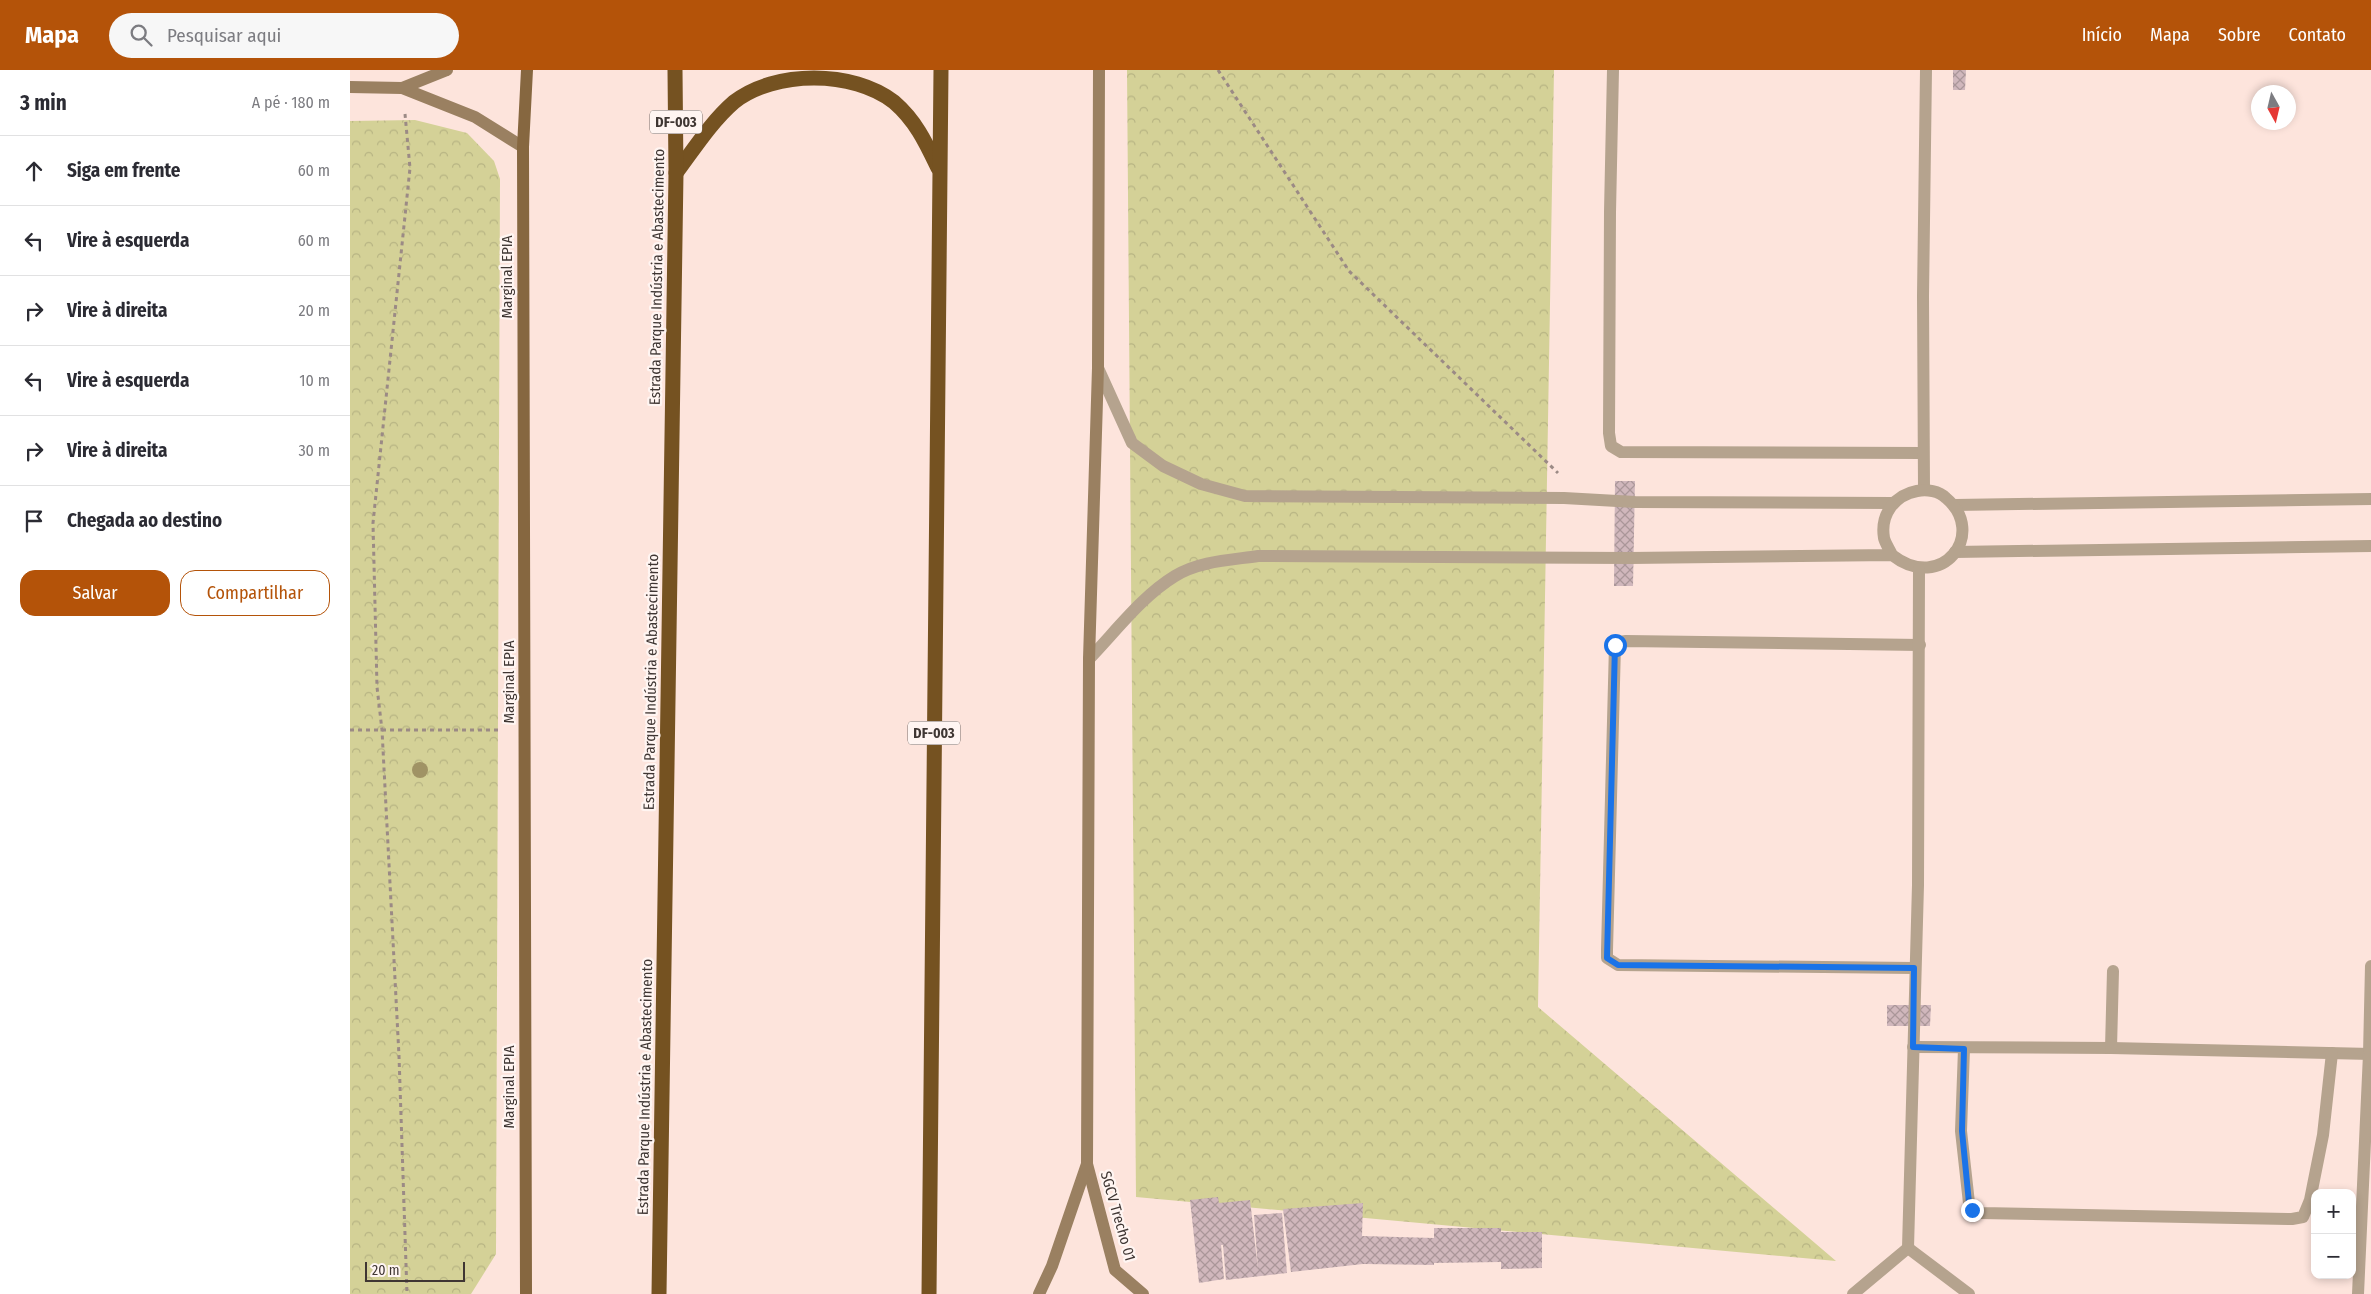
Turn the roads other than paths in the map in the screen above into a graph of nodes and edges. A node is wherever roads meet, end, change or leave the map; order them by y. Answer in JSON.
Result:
{"nodes":[{"id":1,"x":447,"y":70,"type":"edge"},
{"id":2,"x":527,"y":70,"type":"edge"},
{"id":3,"x":675,"y":70,"type":"edge"},
{"id":4,"x":941,"y":70,"type":"edge"},
{"id":5,"x":1099,"y":70,"type":"edge"},
{"id":6,"x":1613,"y":70,"type":"edge"},
{"id":7,"x":1926,"y":70,"type":"edge"},
{"id":8,"x":350,"y":87,"type":"edge"},
{"id":9,"x":402,"y":88,"type":"junction"},
{"id":10,"x":523,"y":147,"type":"junction"},
{"id":11,"x":940,"y":172,"type":"junction"},
{"id":12,"x":676,"y":173,"type":"junction"},
{"id":13,"x":1098,"y":368,"type":"junction"},
{"id":14,"x":1922,"y":453,"type":"junction"},
{"id":15,"x":1924,"y":490,"type":"junction"},
{"id":16,"x":2371,"y":499,"type":"edge"},
{"id":17,"x":1892,"y":503,"type":"junction"},
{"id":18,"x":1955,"y":505,"type":"junction"},
{"id":19,"x":2371,"y":546,"type":"edge"},
{"id":20,"x":1955,"y":552,"type":"junction"},
{"id":21,"x":1892,"y":555,"type":"junction"},
{"id":22,"x":1919,"y":569,"type":"junction"},
{"id":23,"x":1920,"y":645,"type":"junction"},
{"id":24,"x":1089,"y":659,"type":"junction"},
{"id":25,"x":2371,"y":966,"type":"edge"},
{"id":26,"x":1914,"y":968,"type":"junction"},
{"id":27,"x":2113,"y":971,"type":"dead end"},
{"id":28,"x":1913,"y":1047,"type":"junction"},
{"id":29,"x":2112,"y":1048,"type":"junction"},
{"id":30,"x":1964,"y":1049,"type":"junction"},
{"id":31,"x":2332,"y":1053,"type":"junction"},
{"id":32,"x":2370,"y":1054,"type":"edge"},
{"id":33,"x":1086,"y":1164,"type":"junction"},
{"id":34,"x":1908,"y":1248,"type":"junction"},
{"id":35,"x":523,"y":1291,"type":"edge"},
{"id":36,"x":658,"y":1294,"type":"edge"},
{"id":37,"x":929,"y":1294,"type":"edge"},
{"id":38,"x":1039,"y":1294,"type":"edge"},
{"id":39,"x":1143,"y":1294,"type":"edge"},
{"id":40,"x":1853,"y":1294,"type":"edge"},
{"id":41,"x":1969,"y":1294,"type":"edge"},
{"id":42,"x":2358,"y":1294,"type":"edge"}],
"edges":[{"from":1,"to":9,"type":"street"},
{"from":2,"to":10,"type":"main road","name":"Marginal EPIA"},
{"from":3,"to":12,"type":"highway","name":"Estrada Parque Indústria e Abastecimento","number":"DF-003"},
{"from":4,"to":11,"type":"highway","number":"DF-003"},
{"from":5,"to":13,"type":"street"},
{"from":6,"to":14,"type":"lane"},
{"from":7,"to":14,"type":"lane"},
{"from":8,"to":9,"type":"street"},
{"from":9,"to":10,"type":"street"},
{"from":10,"to":35,"type":"main road","name":"Marginal EPIA"},
{"from":11,"to":12,"type":"highway"},
{"from":11,"to":37,"type":"highway","number":"DF-003"},
{"from":12,"to":36,"type":"highway","name":"Estrada Parque Indústria e Abastecimento","number":"DF-003"},
{"from":13,"to":17,"type":"lane"},
{"from":13,"to":24,"type":"street"},
{"from":14,"to":15,"type":"lane"},
{"from":15,"to":17,"type":"lane"},
{"from":15,"to":18,"type":"lane"},
{"from":16,"to":18,"type":"lane"},
{"from":17,"to":21,"type":"lane"},
{"from":18,"to":20,"type":"lane"},
{"from":19,"to":20,"type":"lane"},
{"from":20,"to":22,"type":"lane"},
{"from":21,"to":22,"type":"lane"},
{"from":21,"to":24,"type":"lane"},
{"from":22,"to":23,"type":"lane"},
{"from":23,"to":26,"type":"lane"},
{"from":23,"to":26,"type":"lane"},
{"from":24,"to":33,"type":"street"},
{"from":25,"to":32,"type":"lane"},
{"from":26,"to":28,"type":"lane"},
{"from":27,"to":29,"type":"lane"},
{"from":28,"to":30,"type":"lane"},
{"from":28,"to":34,"type":"lane"},
{"from":29,"to":30,"type":"lane"},
{"from":29,"to":31,"type":"lane"},
{"from":30,"to":31,"type":"lane"},
{"from":31,"to":32,"type":"lane"},
{"from":32,"to":42,"type":"lane"},
{"from":33,"to":38,"type":"street"},
{"from":33,"to":39,"type":"street","name":"SGCV Trecho 01"},
{"from":34,"to":40,"type":"lane"},
{"from":34,"to":41,"type":"lane"}]}
